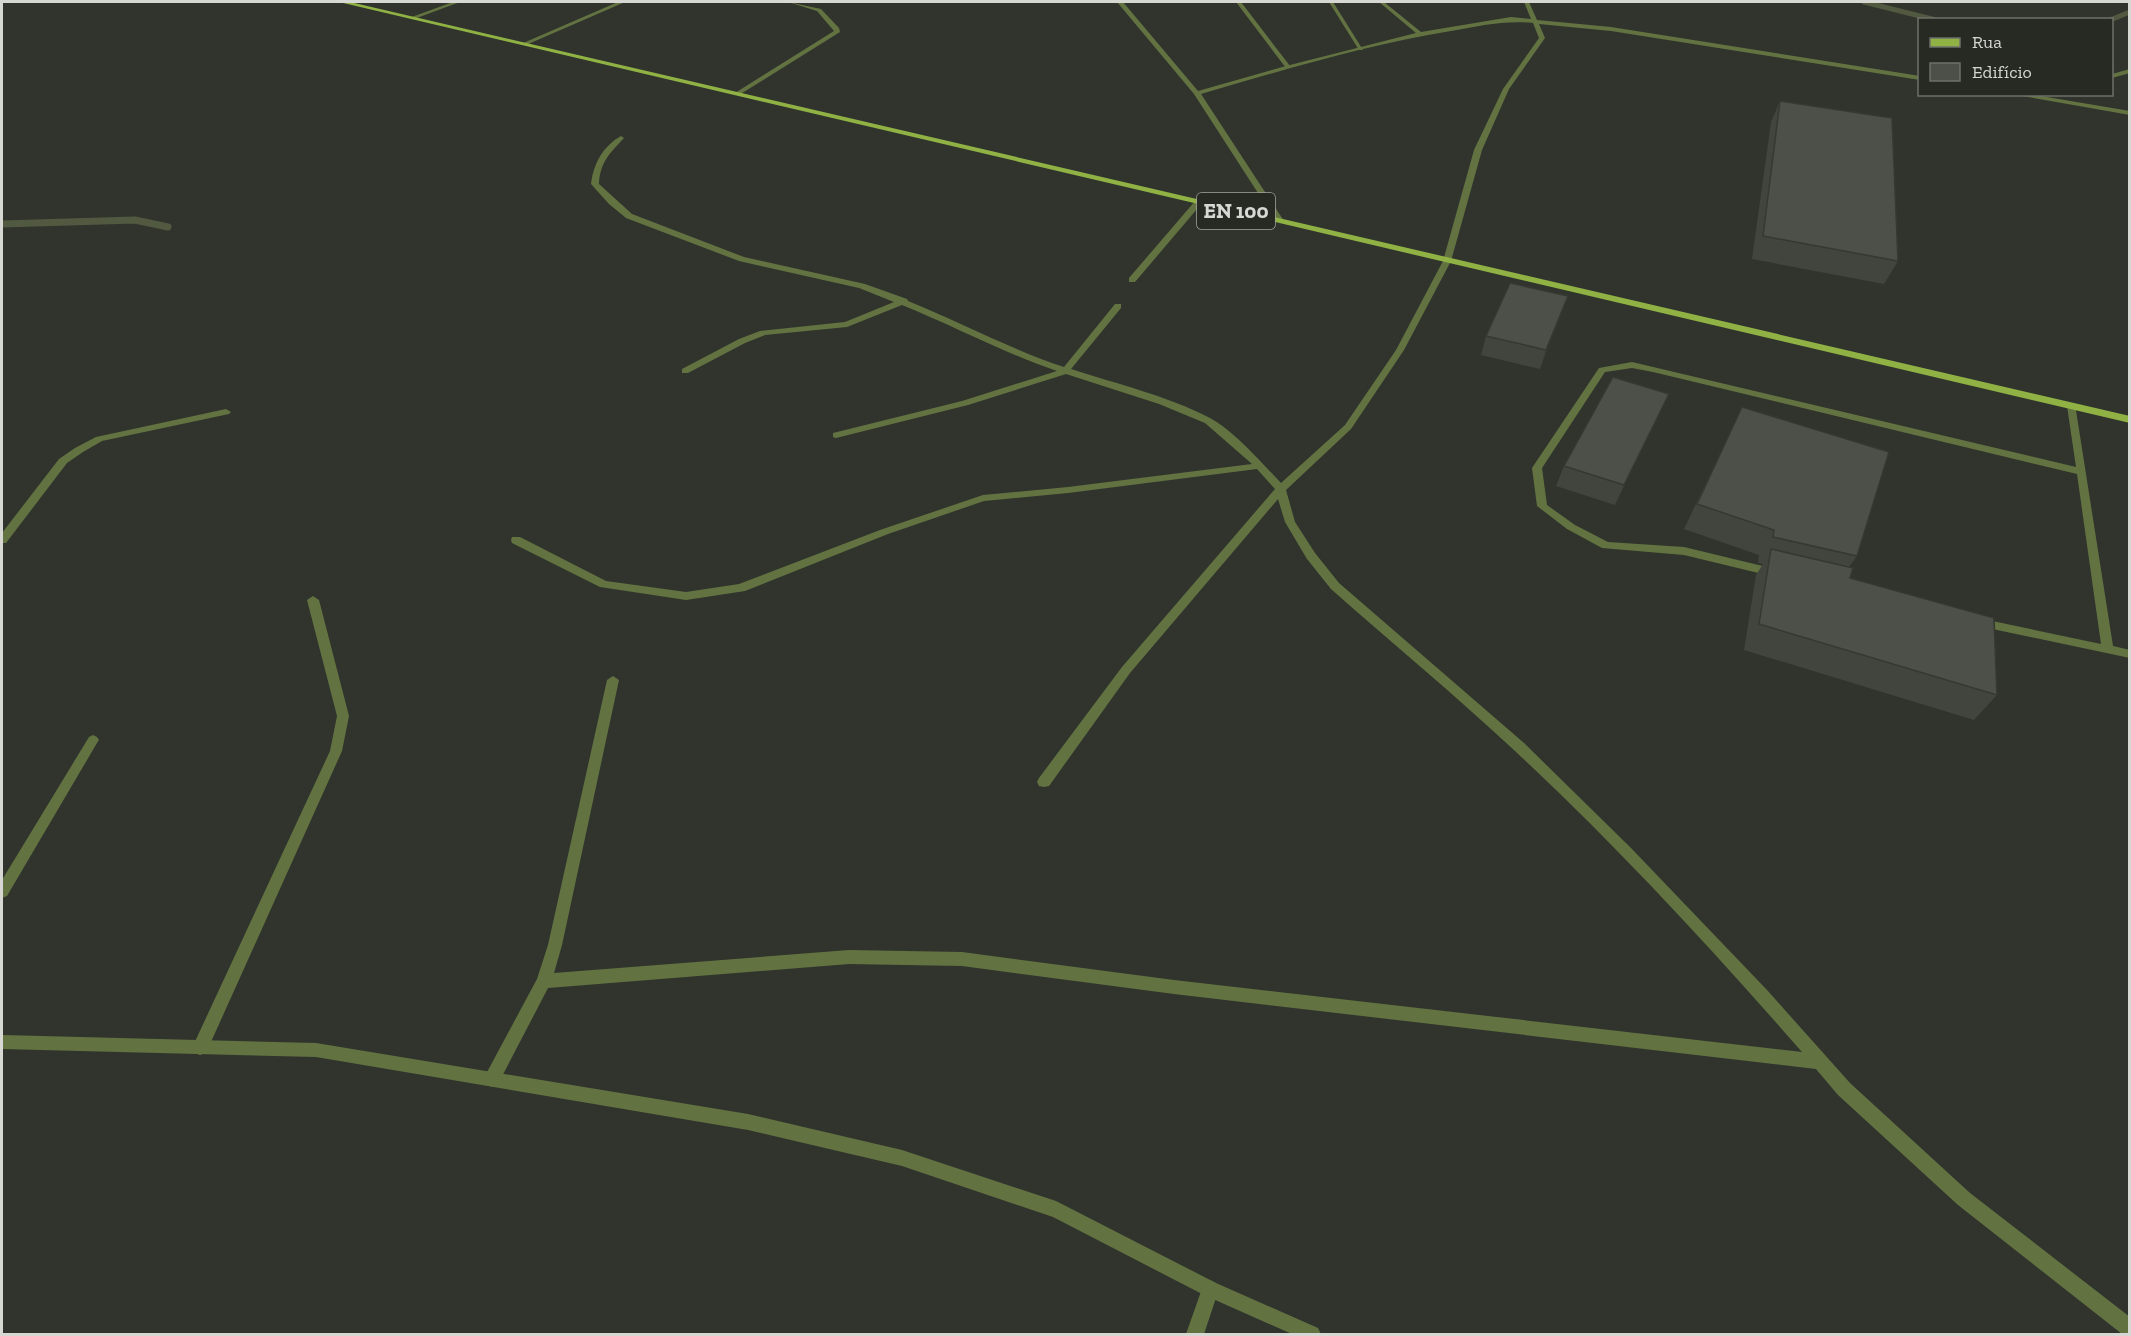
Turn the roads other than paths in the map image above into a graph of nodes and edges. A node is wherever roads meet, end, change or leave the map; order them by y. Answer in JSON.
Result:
{"nodes":[{"id":1,"x":343,"y":2,"type":"edge"},
{"id":2,"x":457,"y":2,"type":"edge"},
{"id":3,"x":622,"y":2,"type":"edge"},
{"id":4,"x":790,"y":2,"type":"edge"},
{"id":5,"x":1120,"y":2,"type":"edge"},
{"id":6,"x":1238,"y":2,"type":"edge"},
{"id":7,"x":1331,"y":2,"type":"edge"},
{"id":8,"x":1381,"y":2,"type":"edge"},
{"id":9,"x":1527,"y":2,"type":"edge"},
{"id":10,"x":412,"y":18,"type":"junction"},
{"id":11,"x":1534,"y":20,"type":"junction"},
{"id":12,"x":1420,"y":34,"type":"junction"},
{"id":13,"x":524,"y":44,"type":"junction"},
{"id":14,"x":1361,"y":49,"type":"junction"},
{"id":15,"x":1288,"y":67,"type":"junction"},
{"id":16,"x":2130,"y":70,"type":"edge"},
{"id":17,"x":2113,"y":76,"type":"edge"},
{"id":18,"x":1918,"y":78,"type":"edge"},
{"id":19,"x":1197,"y":93,"type":"junction"},
{"id":20,"x":736,"y":94,"type":"junction"},
{"id":21,"x":2025,"y":96,"type":"edge"},
{"id":22,"x":2081,"y":96,"type":"edge"},
{"id":23,"x":2069,"y":104,"type":"junction"},
{"id":24,"x":2130,"y":112,"type":"edge"},
{"id":25,"x":621,"y":138,"type":"dead end"},
{"id":26,"x":1199,"y":202,"type":"junction"},
{"id":27,"x":1280,"y":221,"type":"junction"},
{"id":28,"x":1447,"y":261,"type":"junction"},
{"id":29,"x":1132,"y":280,"type":"dead end"},
{"id":30,"x":904,"y":302,"type":"junction"},
{"id":31,"x":1118,"y":306,"type":"dead end"},
{"id":32,"x":685,"y":371,"type":"dead end"},
{"id":33,"x":1065,"y":371,"type":"junction"},
{"id":34,"x":2072,"y":406,"type":"junction"},
{"id":35,"x":226,"y":412,"type":"dead end"},
{"id":36,"x":2130,"y":420,"type":"edge"},
{"id":37,"x":836,"y":435,"type":"dead end"},
{"id":38,"x":1260,"y":466,"type":"junction"},
{"id":39,"x":2082,"y":472,"type":"junction"},
{"id":40,"x":1281,"y":489,"type":"junction"},
{"id":41,"x":2,"y":540,"type":"edge"},
{"id":42,"x":516,"y":540,"type":"dead end"},
{"id":43,"x":1786,"y":576,"type":"edge"},
{"id":44,"x":313,"y":600,"type":"dead end"},
{"id":45,"x":1968,"y":620,"type":"edge"},
{"id":46,"x":2108,"y":650,"type":"junction"},
{"id":47,"x":2130,"y":654,"type":"edge"},
{"id":48,"x":613,"y":680,"type":"dead end"},
{"id":49,"x":93,"y":740,"type":"dead end"},
{"id":50,"x":1044,"y":782,"type":"dead end"},
{"id":51,"x":2,"y":892,"type":"edge"},
{"id":52,"x":544,"y":981,"type":"junction"},
{"id":53,"x":2,"y":1042,"type":"edge"},
{"id":54,"x":200,"y":1048,"type":"junction"},
{"id":55,"x":1820,"y":1062,"type":"junction"},
{"id":56,"x":492,"y":1079,"type":"junction"},
{"id":57,"x":1210,"y":1290,"type":"junction"},
{"id":58,"x":2130,"y":1329,"type":"edge"},
{"id":59,"x":1195,"y":1335,"type":"edge"},
{"id":60,"x":1312,"y":1335,"type":"edge"}],
"edges":[{"from":1,"to":10,"type":"main road","number":"EN 100"},
{"from":2,"to":10,"type":"street"},
{"from":3,"to":13,"type":"street"},
{"from":4,"to":20,"type":"street"},
{"from":5,"to":19,"type":"street"},
{"from":6,"to":15,"type":"street"},
{"from":7,"to":14,"type":"street"},
{"from":8,"to":12,"type":"street"},
{"from":9,"to":11,"type":"street"},
{"from":10,"to":13,"type":"main road","number":"EN 100"},
{"from":11,"to":12,"type":"street"},
{"from":11,"to":18,"type":"street"},
{"from":11,"to":28,"type":"street"},
{"from":12,"to":14,"type":"street"},
{"from":13,"to":20,"type":"main road","number":"EN 100"},
{"from":14,"to":15,"type":"street"},
{"from":15,"to":19,"type":"street"},
{"from":16,"to":17,"type":"street"},
{"from":19,"to":27,"type":"street"},
{"from":20,"to":26,"type":"main road","number":"EN 100"},
{"from":21,"to":23,"type":"street"},
{"from":22,"to":23,"type":"street"},
{"from":23,"to":24,"type":"street"},
{"from":25,"to":30,"type":"street"},
{"from":26,"to":27,"type":"main road","number":"EN 100"},
{"from":26,"to":29,"type":"street"},
{"from":27,"to":28,"type":"main road","number":"EN 100"},
{"from":28,"to":34,"type":"main road","number":"EN 100"},
{"from":28,"to":40,"type":"street"},
{"from":30,"to":32,"type":"street"},
{"from":30,"to":33,"type":"street"},
{"from":31,"to":33,"type":"street"},
{"from":33,"to":37,"type":"street"},
{"from":33,"to":38,"type":"street"},
{"from":34,"to":36,"type":"main road","number":"EN 100"},
{"from":34,"to":39,"type":"street"},
{"from":35,"to":41,"type":"street"},
{"from":38,"to":40,"type":"street"},
{"from":38,"to":42,"type":"street"},
{"from":39,"to":43,"type":"street"},
{"from":39,"to":46,"type":"street"},
{"from":40,"to":50,"type":"street"},
{"from":40,"to":55,"type":"street"},
{"from":44,"to":54,"type":"street"},
{"from":45,"to":46,"type":"street"},
{"from":46,"to":47,"type":"street"},
{"from":48,"to":52,"type":"street"},
{"from":49,"to":51,"type":"street"},
{"from":52,"to":55,"type":"street"},
{"from":52,"to":56,"type":"street"},
{"from":53,"to":54,"type":"street"},
{"from":54,"to":56,"type":"street"},
{"from":55,"to":58,"type":"street"},
{"from":56,"to":57,"type":"street"},
{"from":57,"to":59,"type":"street"},
{"from":57,"to":60,"type":"street"}]}
